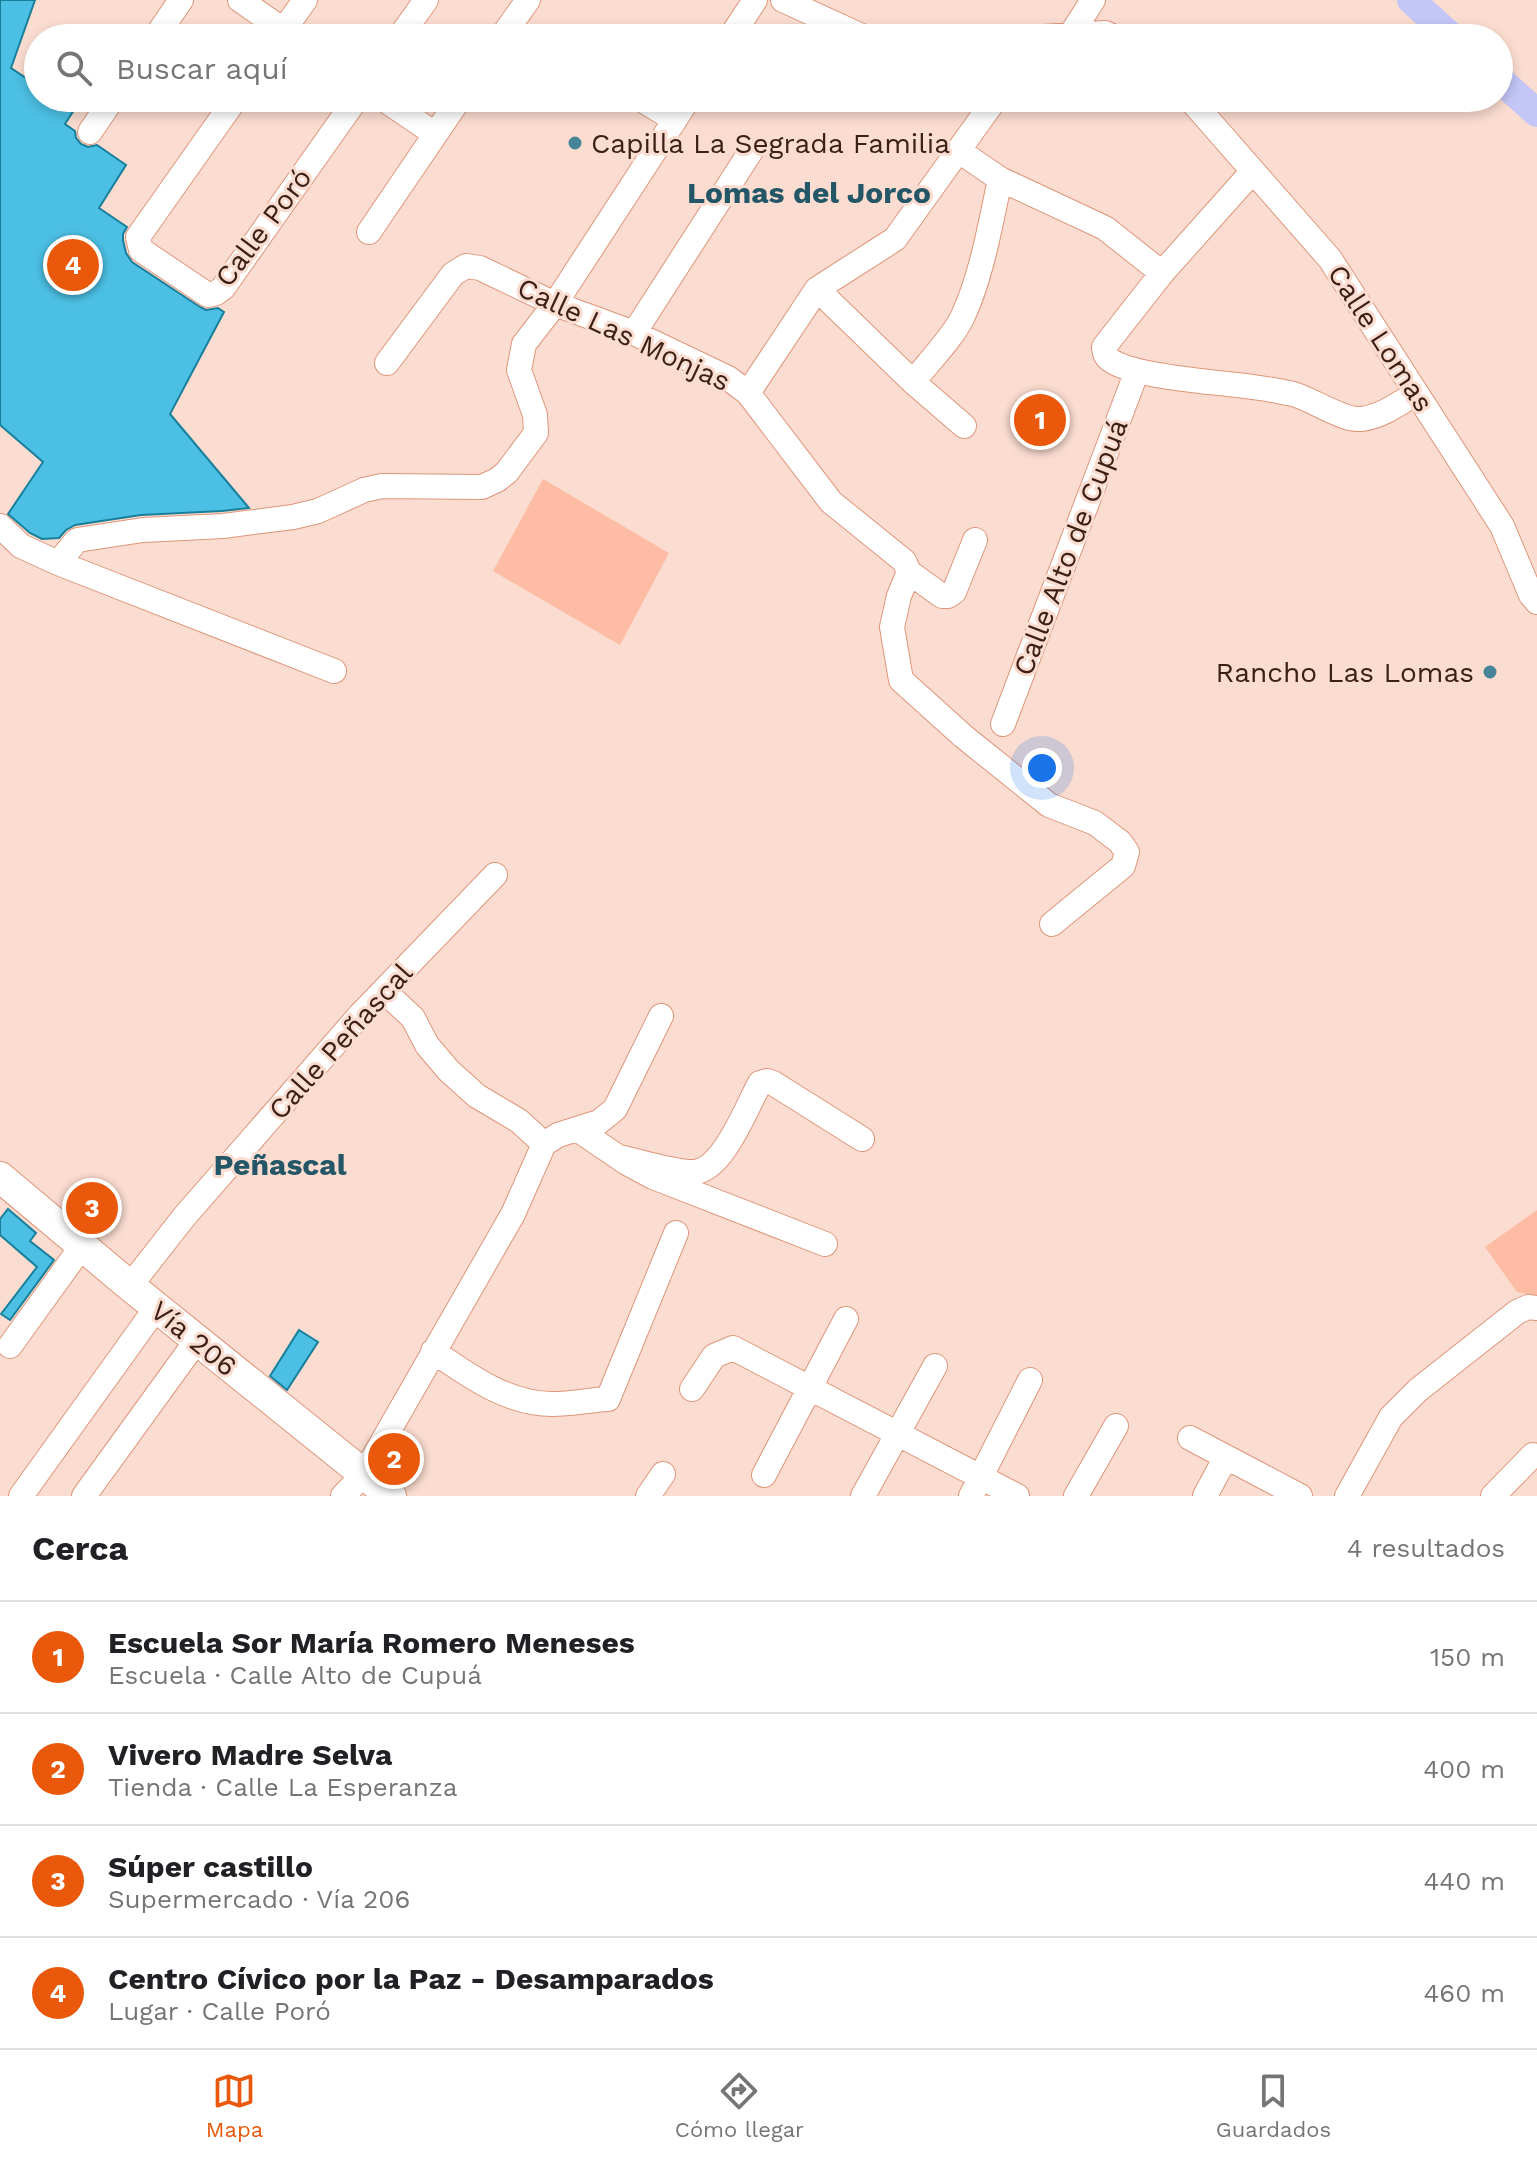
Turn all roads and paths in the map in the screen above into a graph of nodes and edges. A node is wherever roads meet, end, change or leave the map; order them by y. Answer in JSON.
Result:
{"nodes":[{"id":1,"x":181,"y":0,"type":"edge"},
{"id":2,"x":240,"y":0,"type":"edge"},
{"id":3,"x":305,"y":0,"type":"edge"},
{"id":4,"x":426,"y":0,"type":"edge"},
{"id":5,"x":528,"y":0,"type":"edge"},
{"id":6,"x":755,"y":0,"type":"edge"},
{"id":7,"x":783,"y":0,"type":"edge"},
{"id":8,"x":1093,"y":0,"type":"edge"},
{"id":9,"x":832,"y":21,"type":"edge"},
{"id":10,"x":165,"y":24,"type":"edge"},
{"id":11,"x":272,"y":24,"type":"edge"},
{"id":12,"x":292,"y":24,"type":"edge"},
{"id":13,"x":409,"y":24,"type":"edge"},
{"id":14,"x":511,"y":24,"type":"edge"},
{"id":15,"x":739,"y":24,"type":"edge"},
{"id":16,"x":1078,"y":24,"type":"edge"},
{"id":17,"x":104,"y":112,"type":"edge"},
{"id":18,"x":226,"y":112,"type":"edge"},
{"id":19,"x":347,"y":112,"type":"edge"},
{"id":20,"x":403,"y":112,"type":"edge"},
{"id":21,"x":450,"y":112,"type":"edge"},
{"id":22,"x":662,"y":112,"type":"edge"},
{"id":23,"x":680,"y":112,"type":"edge"},
{"id":24,"x":986,"y":112,"type":"edge"},
{"id":25,"x":1201,"y":112,"type":"edge"},
{"id":26,"x":675,"y":120,"type":"junction"},
{"id":27,"x":90,"y":132,"type":"dead end"},
{"id":28,"x":435,"y":134,"type":"junction"},
{"id":29,"x":751,"y":151,"type":"dead end"},
{"id":30,"x":959,"y":151,"type":"junction"},
{"id":31,"x":1253,"y":171,"type":"junction"},
{"id":32,"x":1000,"y":179,"type":"junction"},
{"id":33,"x":369,"y":232,"type":"dead end"},
{"id":34,"x":1162,"y":273,"type":"junction"},
{"id":35,"x":817,"y":289,"type":"junction"},
{"id":36,"x":555,"y":304,"type":"junction"},
{"id":37,"x":634,"y":333,"type":"junction"},
{"id":38,"x":387,"y":363,"type":"dead end"},
{"id":39,"x":1137,"y":371,"type":"junction"},
{"id":40,"x":913,"y":382,"type":"junction"},
{"id":41,"x":748,"y":393,"type":"junction"},
{"id":42,"x":1416,"y":393,"type":"junction"},
{"id":43,"x":964,"y":426,"type":"dead end"},
{"id":44,"x":0,"y":526,"type":"edge"},
{"id":45,"x":975,"y":540,"type":"dead end"},
{"id":46,"x":58,"y":563,"type":"junction"},
{"id":47,"x":909,"y":572,"type":"junction"},
{"id":48,"x":1537,"y":602,"type":"edge"},
{"id":49,"x":334,"y":671,"type":"dead end"},
{"id":50,"x":1003,"y":724,"type":"dead end"},
{"id":51,"x":495,"y":875,"type":"dead end"},
{"id":52,"x":1052,"y":924,"type":"dead end"},
{"id":53,"x":384,"y":991,"type":"junction"},
{"id":54,"x":661,"y":1016,"type":"dead end"},
{"id":55,"x":577,"y":1129,"type":"junction"},
{"id":56,"x":862,"y":1139,"type":"dead end"},
{"id":57,"x":544,"y":1144,"type":"junction"},
{"id":58,"x":619,"y":1157,"type":"junction"},
{"id":59,"x":0,"y":1177,"type":"edge"},
{"id":60,"x":676,"y":1233,"type":"dead end"},
{"id":61,"x":825,"y":1244,"type":"dead end"},
{"id":62,"x":82,"y":1246,"type":"junction"},
{"id":63,"x":130,"y":1286,"type":"junction"},
{"id":64,"x":1532,"y":1307,"type":"edge"},
{"id":65,"x":156,"y":1308,"type":"junction"},
{"id":66,"x":846,"y":1319,"type":"dead end"},
{"id":67,"x":197,"y":1340,"type":"junction"},
{"id":68,"x":10,"y":1346,"type":"dead end"},
{"id":69,"x":433,"y":1351,"type":"junction"},
{"id":70,"x":935,"y":1366,"type":"dead end"},
{"id":71,"x":1030,"y":1380,"type":"dead end"},
{"id":72,"x":809,"y":1387,"type":"junction"},
{"id":73,"x":692,"y":1389,"type":"dead end"},
{"id":74,"x":1116,"y":1426,"type":"dead end"},
{"id":75,"x":897,"y":1432,"type":"junction"},
{"id":76,"x":1190,"y":1438,"type":"dead end"},
{"id":77,"x":1533,"y":1455,"type":"dead end"},
{"id":78,"x":1226,"y":1457,"type":"junction"},
{"id":79,"x":364,"y":1474,"type":"junction"},
{"id":80,"x":663,"y":1474,"type":"dead end"},
{"id":81,"x":764,"y":1475,"type":"dead end"},
{"id":82,"x":976,"y":1486,"type":"edge"},
{"id":83,"x":21,"y":1496,"type":"edge"},
{"id":84,"x":84,"y":1496,"type":"edge"},
{"id":85,"x":343,"y":1496,"type":"edge"},
{"id":86,"x":391,"y":1496,"type":"edge"},
{"id":87,"x":648,"y":1496,"type":"edge"},
{"id":88,"x":863,"y":1496,"type":"edge"},
{"id":89,"x":1017,"y":1496,"type":"edge"},
{"id":90,"x":1076,"y":1496,"type":"edge"},
{"id":91,"x":1205,"y":1496,"type":"edge"},
{"id":92,"x":1300,"y":1496,"type":"edge"},
{"id":93,"x":1347,"y":1496,"type":"edge"},
{"id":94,"x":1493,"y":1496,"type":"edge"}],
"edges":[{"from":1,"to":10,"type":"street"},
{"from":2,"to":11,"type":"street"},
{"from":3,"to":12,"type":"street"},
{"from":4,"to":13,"type":"street"},
{"from":5,"to":14,"type":"street"},
{"from":6,"to":15,"type":"street"},
{"from":7,"to":9,"type":"street"},
{"from":8,"to":16,"type":"street"},
{"from":17,"to":27,"type":"street"},
{"from":18,"to":19,"type":"street","name":"Calle Poró"},
{"from":20,"to":28,"type":"street"},
{"from":21,"to":28,"type":"street"},
{"from":22,"to":26,"type":"street"},
{"from":23,"to":26,"type":"street"},
{"from":24,"to":30,"type":"street"},
{"from":25,"to":31,"type":"street","name":"Calle Lomas"},
{"from":26,"to":36,"type":"street"},
{"from":28,"to":33,"type":"street"},
{"from":29,"to":37,"type":"street"},
{"from":30,"to":32,"type":"street"},
{"from":30,"to":35,"type":"street"},
{"from":31,"to":34,"type":"street"},
{"from":31,"to":42,"type":"street","name":"Calle Lomas"},
{"from":32,"to":34,"type":"street"},
{"from":32,"to":40,"type":"street"},
{"from":34,"to":39,"type":"street"},
{"from":35,"to":40,"type":"street"},
{"from":35,"to":41,"type":"street"},
{"from":36,"to":37,"type":"street","name":"Calle Las Monjas"},
{"from":36,"to":38,"type":"street","name":"Calle Las Monjas"},
{"from":36,"to":46,"type":"street"},
{"from":37,"to":41,"type":"street","name":"Calle Las Monjas"},
{"from":39,"to":42,"type":"street"},
{"from":39,"to":50,"type":"street","name":"Calle Alto de Cupuá"},
{"from":40,"to":43,"type":"street"},
{"from":41,"to":47,"type":"street","name":"Calle Las Monjas"},
{"from":42,"to":48,"type":"street","name":"Calle Lomas"},
{"from":44,"to":46,"type":"street"},
{"from":45,"to":47,"type":"street","name":"Calle Las Monjas"},
{"from":46,"to":49,"type":"street"},
{"from":47,"to":52,"type":"street"},
{"from":51,"to":53,"type":"street","name":"Calle Peñascal"},
{"from":53,"to":57,"type":"street"},
{"from":53,"to":63,"type":"street","name":"Calle Peñascal"},
{"from":54,"to":55,"type":"street"},
{"from":55,"to":57,"type":"street"},
{"from":55,"to":58,"type":"street"},
{"from":56,"to":58,"type":"street"},
{"from":57,"to":69,"type":"street"},
{"from":58,"to":61,"type":"street"},
{"from":59,"to":62,"type":"main road","name":"Vía 206"},
{"from":60,"to":69,"type":"street"},
{"from":62,"to":63,"type":"main road","name":"Vía 206"},
{"from":62,"to":68,"type":"street"},
{"from":63,"to":65,"type":"main road","name":"Vía 206"},
{"from":64,"to":93,"type":"street"},
{"from":65,"to":67,"type":"main road","name":"Vía 206"},
{"from":65,"to":83,"type":"street"},
{"from":66,"to":72,"type":"street"},
{"from":67,"to":79,"type":"main road","name":"Vía 206"},
{"from":67,"to":84,"type":"street"},
{"from":69,"to":79,"type":"street"},
{"from":70,"to":75,"type":"street"},
{"from":71,"to":82,"type":"street"},
{"from":72,"to":73,"type":"street"},
{"from":72,"to":75,"type":"street"},
{"from":72,"to":81,"type":"street"},
{"from":74,"to":90,"type":"street"},
{"from":75,"to":82,"type":"street"},
{"from":75,"to":88,"type":"street"},
{"from":76,"to":78,"type":"street"},
{"from":77,"to":94,"type":"street"},
{"from":78,"to":91,"type":"street"},
{"from":78,"to":92,"type":"street"},
{"from":79,"to":85,"type":"street"},
{"from":79,"to":86,"type":"main road","name":"Vía 206"},
{"from":80,"to":87,"type":"street"},
{"from":82,"to":89,"type":"street"}]}
